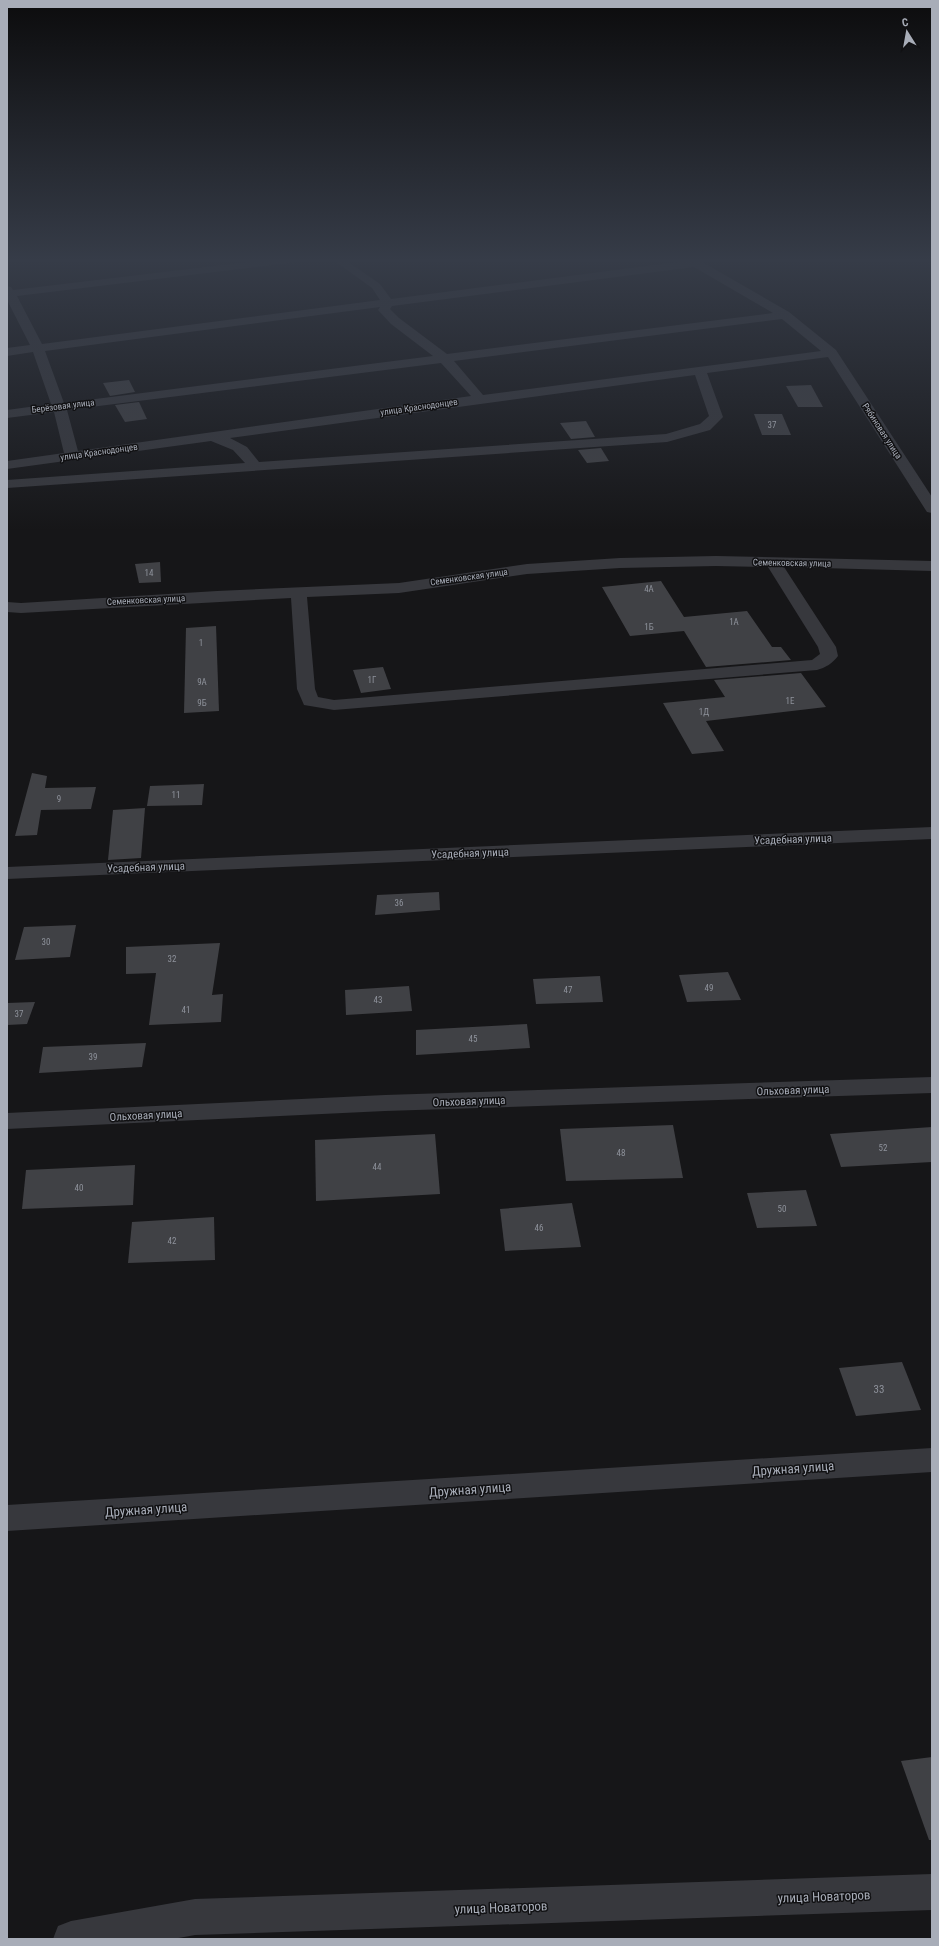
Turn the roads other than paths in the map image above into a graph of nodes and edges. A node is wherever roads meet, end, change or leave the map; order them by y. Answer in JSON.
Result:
{"nodes":[{"id":1,"x":24,"y":350,"type":"edge"},
{"id":2,"x":39,"y":350,"type":"edge"},
{"id":3,"x":433,"y":350,"type":"edge"},
{"id":4,"x":516,"y":350,"type":"edge"},
{"id":5,"x":828,"y":350,"type":"edge"},
{"id":6,"x":7,"y":352,"type":"edge"},
{"id":7,"x":832,"y":353,"type":"junction"},
{"id":8,"x":445,"y":359,"type":"junction"},
{"id":9,"x":700,"y":370,"type":"junction"},
{"id":10,"x":480,"y":398,"type":"junction"},
{"id":11,"x":59,"y":407,"type":"junction"},
{"id":12,"x":7,"y":414,"type":"edge"},
{"id":13,"x":213,"y":436,"type":"junction"},
{"id":14,"x":72,"y":456,"type":"junction"},
{"id":15,"x":7,"y":465,"type":"edge"},
{"id":16,"x":254,"y":467,"type":"junction"},
{"id":17,"x":7,"y":484,"type":"edge"},
{"id":18,"x":932,"y":509,"type":"edge"},
{"id":19,"x":773,"y":562,"type":"junction"},
{"id":20,"x":932,"y":566,"type":"edge"},
{"id":21,"x":299,"y":592,"type":"junction"},
{"id":22,"x":7,"y":607,"type":"edge"},
{"id":23,"x":932,"y":833,"type":"edge"},
{"id":24,"x":7,"y":873,"type":"edge"},
{"id":25,"x":932,"y":1085,"type":"edge"},
{"id":26,"x":7,"y":1121,"type":"edge"},
{"id":27,"x":932,"y":1460,"type":"edge"},
{"id":28,"x":7,"y":1518,"type":"edge"},
{"id":29,"x":932,"y":1892,"type":"edge"},
{"id":30,"x":71,"y":1939,"type":"edge"}],
"edges":[{"from":1,"to":6,"type":"street"},
{"from":2,"to":11,"type":"street"},
{"from":3,"to":8,"type":"street"},
{"from":4,"to":8,"type":"street","name":"Берёзовая улица"},
{"from":5,"to":7,"type":"street","name":"Рябиновая улица"},
{"from":7,"to":9,"type":"street","name":"улица Краснодонцев"},
{"from":7,"to":18,"type":"street","name":"Рябиновая улица"},
{"from":8,"to":10,"type":"street"},
{"from":8,"to":11,"type":"street","name":"Берёзовая улица"},
{"from":9,"to":10,"type":"street","name":"улица Краснодонцев"},
{"from":9,"to":16,"type":"street"},
{"from":10,"to":13,"type":"street","name":"улица Краснодонцев"},
{"from":11,"to":12,"type":"street","name":"Берёзовая улица"},
{"from":11,"to":14,"type":"street"},
{"from":13,"to":14,"type":"street","name":"улица Краснодонцев"},
{"from":13,"to":16,"type":"street"},
{"from":14,"to":15,"type":"street","name":"улица Краснодонцев"},
{"from":16,"to":17,"type":"street"},
{"from":19,"to":20,"type":"street","name":"Семенковская улица"},
{"from":19,"to":21,"type":"street","name":"Семенковская улица"},
{"from":19,"to":21,"type":"street"},
{"from":21,"to":22,"type":"street","name":"Семенковская улица"},
{"from":23,"to":24,"type":"street","name":"Усадебная улица"},
{"from":25,"to":26,"type":"street","name":"Ольховая улица"},
{"from":27,"to":28,"type":"street","name":"Дружная улица"},
{"from":29,"to":30,"type":"street","name":"улица Новаторов"}]}
